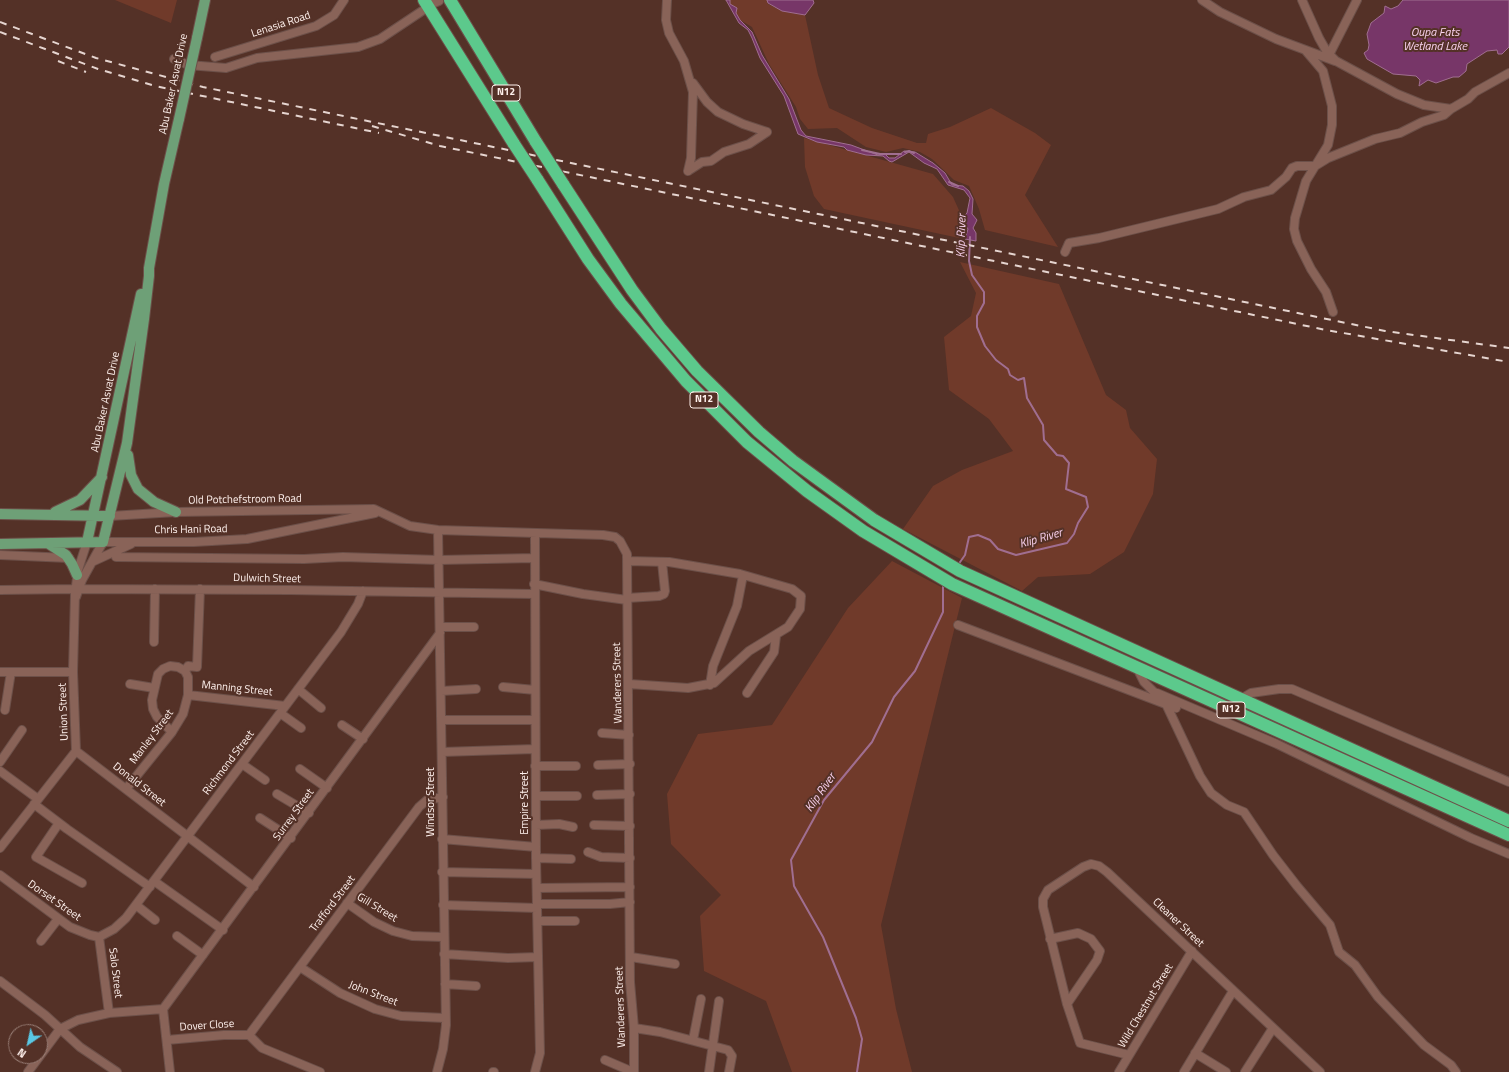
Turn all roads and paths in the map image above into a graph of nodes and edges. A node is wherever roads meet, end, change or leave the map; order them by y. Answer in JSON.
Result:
{"nodes":[{"id":1,"x":205,"y":0,"type":"edge"},
{"id":2,"x":344,"y":0,"type":"edge"},
{"id":3,"x":666,"y":0,"type":"edge"},
{"id":4,"x":1202,"y":0,"type":"edge"},
{"id":5,"x":1302,"y":0,"type":"edge"},
{"id":6,"x":1357,"y":0,"type":"edge"},
{"id":7,"x":433,"y":2,"type":"edge"},
{"id":8,"x":1306,"y":51,"type":"junction"},
{"id":9,"x":1329,"y":56,"type":"junction"},
{"id":10,"x":215,"y":57,"type":"dead end"},
{"id":11,"x":174,"y":59,"type":"dead end"},
{"id":12,"x":1323,"y":71,"type":"junction"},
{"id":13,"x":1509,"y":73,"type":"edge"},
{"id":14,"x":692,"y":81,"type":"junction"},
{"id":15,"x":1451,"y":109,"type":"junction"},
{"id":16,"x":1315,"y":166,"type":"junction"},
{"id":17,"x":1065,"y":252,"type":"dead end"},
{"id":18,"x":149,"y":268,"type":"junction"},
{"id":19,"x":1333,"y":312,"type":"dead end"},
{"id":20,"x":127,"y":443,"type":"junction"},
{"id":21,"x":103,"y":475,"type":"junction"},
{"id":22,"x":379,"y":511,"type":"junction"},
{"id":23,"x":176,"y":512,"type":"junction"},
{"id":24,"x":0,"y":514,"type":"edge"},
{"id":25,"x":49,"y":514,"type":"junction"},
{"id":26,"x":94,"y":516,"type":"junction"},
{"id":27,"x":110,"y":516,"type":"junction"},
{"id":28,"x":438,"y":530,"type":"junction"},
{"id":29,"x":535,"y":534,"type":"junction"},
{"id":30,"x":87,"y":542,"type":"junction"},
{"id":31,"x":103,"y":542,"type":"junction"},
{"id":32,"x":135,"y":542,"type":"junction"},
{"id":33,"x":47,"y":543,"type":"junction"},
{"id":34,"x":0,"y":544,"type":"edge"},
{"id":35,"x":0,"y":556,"type":"edge"},
{"id":36,"x":116,"y":557,"type":"dead end"},
{"id":37,"x":69,"y":558,"type":"junction"},
{"id":38,"x":534,"y":558,"type":"junction"},
{"id":39,"x":439,"y":560,"type":"junction"},
{"id":40,"x":627,"y":561,"type":"junction"},
{"id":41,"x":94,"y":562,"type":"junction"},
{"id":42,"x":662,"y":562,"type":"junction"},
{"id":43,"x":77,"y":575,"type":"junction"},
{"id":44,"x":744,"y":575,"type":"junction"},
{"id":45,"x":534,"y":584,"type":"junction"},
{"id":46,"x":77,"y":589,"type":"junction"},
{"id":47,"x":155,"y":589,"type":"junction"},
{"id":48,"x":200,"y":589,"type":"junction"},
{"id":49,"x":0,"y":590,"type":"edge"},
{"id":50,"x":363,"y":591,"type":"junction"},
{"id":51,"x":440,"y":592,"type":"junction"},
{"id":52,"x":534,"y":594,"type":"junction"},
{"id":53,"x":627,"y":599,"type":"junction"},
{"id":54,"x":958,"y":625,"type":"dead end"},
{"id":55,"x":474,"y":627,"type":"dead end"},
{"id":56,"x":440,"y":630,"type":"junction"},
{"id":57,"x":776,"y":636,"type":"junction"},
{"id":58,"x":154,"y":642,"type":"dead end"},
{"id":59,"x":1137,"y":668,"type":"junction"},
{"id":60,"x":185,"y":671,"type":"junction"},
{"id":61,"x":0,"y":672,"type":"edge"},
{"id":62,"x":11,"y":672,"type":"junction"},
{"id":63,"x":73,"y":672,"type":"junction"},
{"id":64,"x":130,"y":684,"type":"dead end"},
{"id":65,"x":629,"y":684,"type":"junction"},
{"id":66,"x":710,"y":685,"type":"junction"},
{"id":67,"x":503,"y":687,"type":"dead end"},
{"id":68,"x":154,"y":688,"type":"junction"},
{"id":69,"x":298,"y":689,"type":"junction"},
{"id":70,"x":476,"y":690,"type":"dead end"},
{"id":71,"x":535,"y":690,"type":"junction"},
{"id":72,"x":441,"y":691,"type":"junction"},
{"id":73,"x":1154,"y":692,"type":"junction"},
{"id":74,"x":747,"y":693,"type":"dead end"},
{"id":75,"x":188,"y":695,"type":"junction"},
{"id":76,"x":1241,"y":699,"type":"junction"},
{"id":77,"x":1166,"y":704,"type":"junction"},
{"id":78,"x":285,"y":706,"type":"junction"},
{"id":79,"x":321,"y":708,"type":"dead end"},
{"id":80,"x":1176,"y":708,"type":"dead end"},
{"id":81,"x":5,"y":710,"type":"dead end"},
{"id":82,"x":280,"y":713,"type":"junction"},
{"id":83,"x":441,"y":720,"type":"junction"},
{"id":84,"x":535,"y":720,"type":"junction"},
{"id":85,"x":342,"y":725,"type":"dead end"},
{"id":86,"x":301,"y":728,"type":"dead end"},
{"id":87,"x":22,"y":730,"type":"dead end"},
{"id":88,"x":172,"y":732,"type":"junction"},
{"id":89,"x":602,"y":733,"type":"dead end"},
{"id":90,"x":629,"y":735,"type":"junction"},
{"id":91,"x":363,"y":739,"type":"junction"},
{"id":92,"x":535,"y":749,"type":"junction"},
{"id":93,"x":76,"y":751,"type":"junction"},
{"id":94,"x":442,"y":752,"type":"junction"},
{"id":95,"x":0,"y":762,"type":"edge"},
{"id":96,"x":242,"y":764,"type":"junction"},
{"id":97,"x":630,"y":764,"type":"junction"},
{"id":98,"x":598,"y":765,"type":"dead end"},
{"id":99,"x":536,"y":766,"type":"junction"},
{"id":100,"x":576,"y":766,"type":"dead end"},
{"id":101,"x":300,"y":769,"type":"dead end"},
{"id":102,"x":0,"y":771,"type":"edge"},
{"id":103,"x":265,"y":780,"type":"dead end"},
{"id":104,"x":1509,"y":782,"type":"edge"},
{"id":105,"x":328,"y":788,"type":"junction"},
{"id":106,"x":126,"y":789,"type":"junction"},
{"id":107,"x":277,"y":794,"type":"dead end"},
{"id":108,"x":630,"y":794,"type":"junction"},
{"id":109,"x":597,"y":795,"type":"dead end"},
{"id":110,"x":536,"y":796,"type":"junction"},
{"id":111,"x":577,"y":796,"type":"dead end"},
{"id":112,"x":443,"y":797,"type":"junction"},
{"id":113,"x":36,"y":802,"type":"junction"},
{"id":114,"x":309,"y":813,"type":"junction"},
{"id":115,"x":260,"y":818,"type":"dead end"},
{"id":116,"x":1509,"y":821,"type":"edge"},
{"id":117,"x":59,"y":823,"type":"junction"},
{"id":118,"x":536,"y":825,"type":"junction"},
{"id":119,"x":594,"y":825,"type":"dead end"},
{"id":120,"x":630,"y":826,"type":"junction"},
{"id":121,"x":573,"y":827,"type":"dead end"},
{"id":122,"x":1509,"y":835,"type":"edge"},
{"id":123,"x":188,"y":836,"type":"junction"},
{"id":124,"x":291,"y":838,"type":"junction"},
{"id":125,"x":442,"y":839,"type":"junction"},
{"id":126,"x":536,"y":847,"type":"junction"},
{"id":127,"x":0,"y":848,"type":"edge"},
{"id":128,"x":588,"y":852,"type":"dead end"},
{"id":129,"x":1509,"y":854,"type":"edge"},
{"id":130,"x":536,"y":858,"type":"junction"},
{"id":131,"x":630,"y":858,"type":"junction"},
{"id":132,"x":571,"y":860,"type":"dead end"},
{"id":133,"x":442,"y":872,"type":"junction"},
{"id":134,"x":536,"y":874,"type":"junction"},
{"id":135,"x":0,"y":875,"type":"edge"},
{"id":136,"x":82,"y":883,"type":"dead end"},
{"id":137,"x":152,"y":884,"type":"junction"},
{"id":138,"x":254,"y":887,"type":"junction"},
{"id":139,"x":630,"y":887,"type":"junction"},
{"id":140,"x":537,"y":888,"type":"junction"},
{"id":141,"x":630,"y":902,"type":"junction"},
{"id":142,"x":347,"y":903,"type":"junction"},
{"id":143,"x":136,"y":905,"type":"junction"},
{"id":144,"x":443,"y":905,"type":"junction"},
{"id":145,"x":537,"y":906,"type":"junction"},
{"id":146,"x":58,"y":919,"type":"junction"},
{"id":147,"x":155,"y":920,"type":"dead end"},
{"id":148,"x":575,"y":920,"type":"dead end"},
{"id":149,"x":538,"y":921,"type":"junction"},
{"id":150,"x":223,"y":930,"type":"junction"},
{"id":151,"x":177,"y":936,"type":"dead end"},
{"id":152,"x":99,"y":937,"type":"junction"},
{"id":153,"x":444,"y":938,"type":"junction"},
{"id":154,"x":1050,"y":939,"type":"junction"},
{"id":155,"x":41,"y":940,"type":"dead end"},
{"id":156,"x":1192,"y":951,"type":"junction"},
{"id":157,"x":444,"y":954,"type":"junction"},
{"id":158,"x":203,"y":956,"type":"junction"},
{"id":159,"x":538,"y":957,"type":"junction"},
{"id":160,"x":631,"y":957,"type":"junction"},
{"id":161,"x":675,"y":964,"type":"dead end"},
{"id":162,"x":300,"y":967,"type":"junction"},
{"id":163,"x":0,"y":982,"type":"edge"},
{"id":164,"x":445,"y":984,"type":"junction"},
{"id":165,"x":476,"y":986,"type":"dead end"},
{"id":166,"x":1233,"y":991,"type":"junction"},
{"id":167,"x":701,"y":999,"type":"dead end"},
{"id":168,"x":719,"y":1001,"type":"dead end"},
{"id":169,"x":1067,"y":1004,"type":"junction"},
{"id":170,"x":163,"y":1009,"type":"junction"},
{"id":171,"x":109,"y":1013,"type":"junction"},
{"id":172,"x":445,"y":1018,"type":"junction"},
{"id":173,"x":634,"y":1028,"type":"junction"},
{"id":174,"x":1273,"y":1028,"type":"junction"},
{"id":175,"x":60,"y":1029,"type":"junction"},
{"id":176,"x":249,"y":1036,"type":"junction"},
{"id":177,"x":167,"y":1040,"type":"junction"},
{"id":178,"x":693,"y":1040,"type":"junction"},
{"id":179,"x":714,"y":1046,"type":"junction"},
{"id":180,"x":1196,"y":1053,"type":"junction"},
{"id":181,"x":1129,"y":1055,"type":"junction"},
{"id":182,"x":604,"y":1060,"type":"dead end"},
{"id":183,"x":28,"y":1072,"type":"edge"},
{"id":184,"x":117,"y":1072,"type":"edge"},
{"id":185,"x":170,"y":1072,"type":"edge"},
{"id":186,"x":320,"y":1072,"type":"edge"},
{"id":187,"x":436,"y":1072,"type":"edge"},
{"id":188,"x":535,"y":1072,"type":"edge"},
{"id":189,"x":634,"y":1072,"type":"edge"},
{"id":190,"x":709,"y":1072,"type":"edge"},
{"id":191,"x":729,"y":1072,"type":"edge"},
{"id":192,"x":1119,"y":1072,"type":"edge"},
{"id":193,"x":1184,"y":1072,"type":"edge"},
{"id":194,"x":1226,"y":1072,"type":"edge"},
{"id":195,"x":1245,"y":1072,"type":"edge"},
{"id":196,"x":1320,"y":1072,"type":"edge"},
{"id":197,"x":1456,"y":1072,"type":"edge"}],
"edges":[{"from":1,"to":18,"type":"main road","name":"Abu Baker Asvat Drive","bridge":true},
{"from":2,"to":10,"type":"street","name":"Lenasia Road"},
{"from":3,"to":14,"type":"street"},
{"from":4,"to":8,"type":"street"},
{"from":5,"to":9,"type":"street"},
{"from":6,"to":9,"type":"street"},
{"from":7,"to":11,"type":"street"},
{"from":7,"to":59,"type":"highway","number":"N12","bridge":true},
{"from":7,"to":76,"type":"highway","number":"N12","bridge":true},
{"from":8,"to":9,"type":"street"},
{"from":8,"to":12,"type":"street"},
{"from":9,"to":12,"type":"street"},
{"from":9,"to":15,"type":"street"},
{"from":12,"to":16,"type":"street"},
{"from":13,"to":15,"type":"street"},
{"from":14,"to":14,"type":"street"},
{"from":15,"to":16,"type":"street"},
{"from":16,"to":17,"type":"street"},
{"from":16,"to":19,"type":"street"},
{"from":18,"to":20,"type":"main road","name":"Abu Baker Asvat Drive"},
{"from":18,"to":21,"type":"main road","name":"Abu Baker Asvat Drive"},
{"from":20,"to":23,"type":"main road"},
{"from":20,"to":27,"type":"main road","name":"Abu Baker Asvat Drive"},
{"from":21,"to":25,"type":"main road"},
{"from":21,"to":26,"type":"main road","name":"Abu Baker Asvat Drive"},
{"from":22,"to":23,"type":"street","name":"Old Potchefstroom Road"},
{"from":22,"to":28,"type":"street","name":"Wanderers Street"},
{"from":22,"to":32,"type":"street","name":"Chris Hani Road"},
{"from":23,"to":27,"type":"street","name":"Old Potchefstroom Road"},
{"from":24,"to":25,"type":"main road"},
{"from":25,"to":26,"type":"main road"},
{"from":26,"to":27,"type":"main road"},
{"from":26,"to":30,"type":"main road","name":"Abu Baker Asvat Drive"},
{"from":27,"to":31,"type":"main road","name":"Abu Baker Asvat Drive"},
{"from":28,"to":29,"type":"street","name":"Wanderers Street"},
{"from":28,"to":39,"type":"street","name":"Windsor Street"},
{"from":29,"to":38,"type":"street","name":"Empire Street"},
{"from":29,"to":40,"type":"street","name":"Wanderers Street"},
{"from":30,"to":31,"type":"main road","name":"Chris Hani Road"},
{"from":30,"to":33,"type":"main road","name":"Chris Hani Road"},
{"from":30,"to":43,"type":"street","name":"Union Street"},
{"from":31,"to":32,"type":"street","name":"Chris Hani Road"},
{"from":31,"to":41,"type":"street"},
{"from":32,"to":41,"type":"street"},
{"from":33,"to":34,"type":"main road","name":"Chris Hani Road"},
{"from":33,"to":37,"type":"main road"},
{"from":35,"to":37,"type":"street"},
{"from":36,"to":39,"type":"street"},
{"from":37,"to":43,"type":"main road"},
{"from":38,"to":39,"type":"street"},
{"from":38,"to":45,"type":"street","name":"Empire Street"},
{"from":39,"to":51,"type":"street","name":"Windsor Street"},
{"from":40,"to":42,"type":"street"},
{"from":40,"to":53,"type":"street","name":"Wanderers Street"},
{"from":41,"to":46,"type":"street"},
{"from":42,"to":44,"type":"street"},
{"from":42,"to":53,"type":"street"},
{"from":43,"to":46,"type":"street","name":"Union Street"},
{"from":44,"to":57,"type":"street"},
{"from":44,"to":66,"type":"street"},
{"from":45,"to":52,"type":"street","name":"Empire Street"},
{"from":45,"to":53,"type":"street"},
{"from":46,"to":47,"type":"street","name":"Dulwich Street"},
{"from":46,"to":49,"type":"street","name":"Dulwich Street"},
{"from":46,"to":63,"type":"street","name":"Union Street"},
{"from":47,"to":48,"type":"street","name":"Dulwich Street"},
{"from":47,"to":58,"type":"street"},
{"from":48,"to":50,"type":"street","name":"Dulwich Street"},
{"from":48,"to":60,"type":"street"},
{"from":50,"to":51,"type":"street","name":"Dulwich Street"},
{"from":50,"to":69,"type":"street","name":"Richmond Street"},
{"from":51,"to":52,"type":"street","name":"Dulwich Street"},
{"from":51,"to":56,"type":"street","name":"Windsor Street"},
{"from":52,"to":71,"type":"street","name":"Empire Street"},
{"from":53,"to":65,"type":"street","name":"Wanderers Street"},
{"from":54,"to":77,"type":"street"},
{"from":55,"to":56,"type":"street"},
{"from":56,"to":72,"type":"street","name":"Windsor Street"},
{"from":56,"to":91,"type":"street","name":"Surrey Street"},
{"from":57,"to":66,"type":"street"},
{"from":57,"to":74,"type":"street"},
{"from":59,"to":73,"type":"street"},
{"from":59,"to":122,"type":"highway","number":"N12"},
{"from":60,"to":68,"type":"street"},
{"from":60,"to":75,"type":"street","name":"Manning Street"},
{"from":61,"to":62,"type":"street"},
{"from":62,"to":63,"type":"street"},
{"from":62,"to":81,"type":"street"},
{"from":63,"to":93,"type":"street","name":"Union Street"},
{"from":64,"to":68,"type":"street"},
{"from":65,"to":66,"type":"street"},
{"from":65,"to":90,"type":"street","name":"Wanderers Street"},
{"from":67,"to":71,"type":"street"},
{"from":68,"to":88,"type":"street"},
{"from":69,"to":78,"type":"street","name":"Richmond Street"},
{"from":69,"to":79,"type":"street"},
{"from":70,"to":72,"type":"street"},
{"from":71,"to":84,"type":"street","name":"Empire Street"},
{"from":72,"to":83,"type":"street","name":"Windsor Street"},
{"from":73,"to":77,"type":"street"},
{"from":73,"to":129,"type":"street"},
{"from":75,"to":78,"type":"street","name":"Manning Street"},
{"from":75,"to":88,"type":"street","name":"Manley Street"},
{"from":76,"to":104,"type":"street"},
{"from":76,"to":116,"type":"highway","number":"N12"},
{"from":77,"to":80,"type":"street"},
{"from":77,"to":197,"type":"street"},
{"from":78,"to":82,"type":"street","name":"Richmond Street"},
{"from":82,"to":86,"type":"street"},
{"from":82,"to":96,"type":"street","name":"Richmond Street"},
{"from":83,"to":84,"type":"street"},
{"from":83,"to":94,"type":"street","name":"Windsor Street"},
{"from":84,"to":92,"type":"street","name":"Empire Street"},
{"from":85,"to":91,"type":"street"},
{"from":87,"to":95,"type":"street"},
{"from":88,"to":106,"type":"street","name":"Manley Street"},
{"from":89,"to":90,"type":"street"},
{"from":90,"to":97,"type":"street","name":"Wanderers Street"},
{"from":91,"to":105,"type":"street","name":"Surrey Street"},
{"from":92,"to":94,"type":"street"},
{"from":92,"to":99,"type":"street","name":"Empire Street"},
{"from":93,"to":106,"type":"street","name":"Donald Street"},
{"from":93,"to":113,"type":"street","name":"Union Street"},
{"from":94,"to":112,"type":"street","name":"Windsor Street"},
{"from":96,"to":103,"type":"street"},
{"from":96,"to":123,"type":"street","name":"Richmond Street"},
{"from":97,"to":98,"type":"street"},
{"from":97,"to":108,"type":"street","name":"Wanderers Street"},
{"from":99,"to":100,"type":"street"},
{"from":99,"to":110,"type":"street","name":"Empire Street"},
{"from":101,"to":105,"type":"street"},
{"from":102,"to":113,"type":"street"},
{"from":105,"to":114,"type":"street","name":"Surrey Street"},
{"from":106,"to":123,"type":"street","name":"Donald Street"},
{"from":107,"to":114,"type":"street"},
{"from":108,"to":109,"type":"street"},
{"from":108,"to":120,"type":"street","name":"Wanderers Street"},
{"from":110,"to":111,"type":"street"},
{"from":110,"to":118,"type":"street","name":"Empire Street"},
{"from":112,"to":125,"type":"street","name":"Windsor Street"},
{"from":112,"to":142,"type":"street","name":"Trafford Street"},
{"from":113,"to":117,"type":"street"},
{"from":113,"to":127,"type":"street","name":"Union Street"},
{"from":114,"to":124,"type":"street","name":"Surrey Street"},
{"from":115,"to":124,"type":"street"},
{"from":117,"to":136,"type":"street"},
{"from":117,"to":137,"type":"street"},
{"from":118,"to":121,"type":"street"},
{"from":118,"to":126,"type":"street","name":"Empire Street"},
{"from":119,"to":120,"type":"street"},
{"from":120,"to":131,"type":"street","name":"Wanderers Street"},
{"from":123,"to":137,"type":"street","name":"Richmond Street"},
{"from":123,"to":138,"type":"street","name":"Donald Street"},
{"from":124,"to":138,"type":"street","name":"Surrey Street"},
{"from":125,"to":126,"type":"street"},
{"from":125,"to":133,"type":"street","name":"Windsor Street"},
{"from":126,"to":130,"type":"street","name":"Empire Street"},
{"from":128,"to":131,"type":"street"},
{"from":130,"to":132,"type":"street"},
{"from":130,"to":134,"type":"street","name":"Empire Street"},
{"from":131,"to":139,"type":"street","name":"Wanderers Street"},
{"from":133,"to":134,"type":"street"},
{"from":133,"to":144,"type":"street","name":"Windsor Street"},
{"from":134,"to":140,"type":"street","name":"Empire Street"},
{"from":135,"to":146,"type":"street","name":"Dorset Street"},
{"from":137,"to":143,"type":"street","name":"Richmond Street"},
{"from":137,"to":150,"type":"street"},
{"from":138,"to":150,"type":"street","name":"Surrey Street"},
{"from":139,"to":140,"type":"street"},
{"from":139,"to":141,"type":"street","name":"Wanderers Street"},
{"from":140,"to":145,"type":"street","name":"Empire Street"},
{"from":141,"to":145,"type":"street"},
{"from":141,"to":160,"type":"street","name":"Wanderers Street"},
{"from":142,"to":153,"type":"street","name":"Gill Street"},
{"from":142,"to":162,"type":"street","name":"Trafford Street"},
{"from":143,"to":147,"type":"street"},
{"from":143,"to":152,"type":"street","name":"Richmond Street"},
{"from":144,"to":145,"type":"street"},
{"from":144,"to":153,"type":"street","name":"Windsor Street"},
{"from":145,"to":149,"type":"street","name":"Empire Street"},
{"from":146,"to":152,"type":"street","name":"Dorset Street"},
{"from":146,"to":155,"type":"street"},
{"from":148,"to":149,"type":"street"},
{"from":149,"to":159,"type":"street","name":"Empire Street"},
{"from":150,"to":158,"type":"street","name":"Surrey Street"},
{"from":151,"to":158,"type":"street"},
{"from":152,"to":171,"type":"street","name":"Salo Street"},
{"from":153,"to":157,"type":"street","name":"Windsor Street"},
{"from":154,"to":156,"type":"street","name":"Cleaner Street"},
{"from":154,"to":169,"type":"street","name":"Cleaner Street"},
{"from":154,"to":169,"type":"street"},
{"from":156,"to":166,"type":"street","name":"Cleaner Street"},
{"from":156,"to":181,"type":"street","name":"Wild Chestnut Street"},
{"from":157,"to":159,"type":"street"},
{"from":157,"to":164,"type":"street","name":"Windsor Street"},
{"from":158,"to":170,"type":"street","name":"Surrey Street"},
{"from":159,"to":188,"type":"street","name":"Empire Street"},
{"from":160,"to":161,"type":"street"},
{"from":160,"to":173,"type":"street","name":"Wanderers Street"},
{"from":162,"to":172,"type":"street","name":"John Street"},
{"from":162,"to":176,"type":"street","name":"Trafford Street"},
{"from":163,"to":175,"type":"street"},
{"from":164,"to":165,"type":"street"},
{"from":164,"to":172,"type":"street","name":"Windsor Street"},
{"from":166,"to":174,"type":"street","name":"Cleaner Street"},
{"from":166,"to":180,"type":"street"},
{"from":167,"to":178,"type":"street"},
{"from":168,"to":179,"type":"street"},
{"from":169,"to":181,"type":"street","name":"Cleaner Street"},
{"from":170,"to":171,"type":"street"},
{"from":170,"to":177,"type":"street"},
{"from":171,"to":175,"type":"street"},
{"from":172,"to":187,"type":"street","name":"Windsor Street"},
{"from":173,"to":178,"type":"street"},
{"from":173,"to":189,"type":"street","name":"Wanderers Street"},
{"from":174,"to":195,"type":"street"},
{"from":174,"to":196,"type":"street","name":"Cleaner Street"},
{"from":175,"to":183,"type":"street"},
{"from":175,"to":184,"type":"street"},
{"from":176,"to":177,"type":"street","name":"Dover Close"},
{"from":176,"to":186,"type":"street"},
{"from":177,"to":185,"type":"street"},
{"from":178,"to":179,"type":"street"},
{"from":179,"to":190,"type":"street"},
{"from":179,"to":191,"type":"street"},
{"from":180,"to":193,"type":"street"},
{"from":180,"to":194,"type":"street"},
{"from":181,"to":192,"type":"street","name":"Wild Chestnut Street"},
{"from":182,"to":189,"type":"street"}]}
